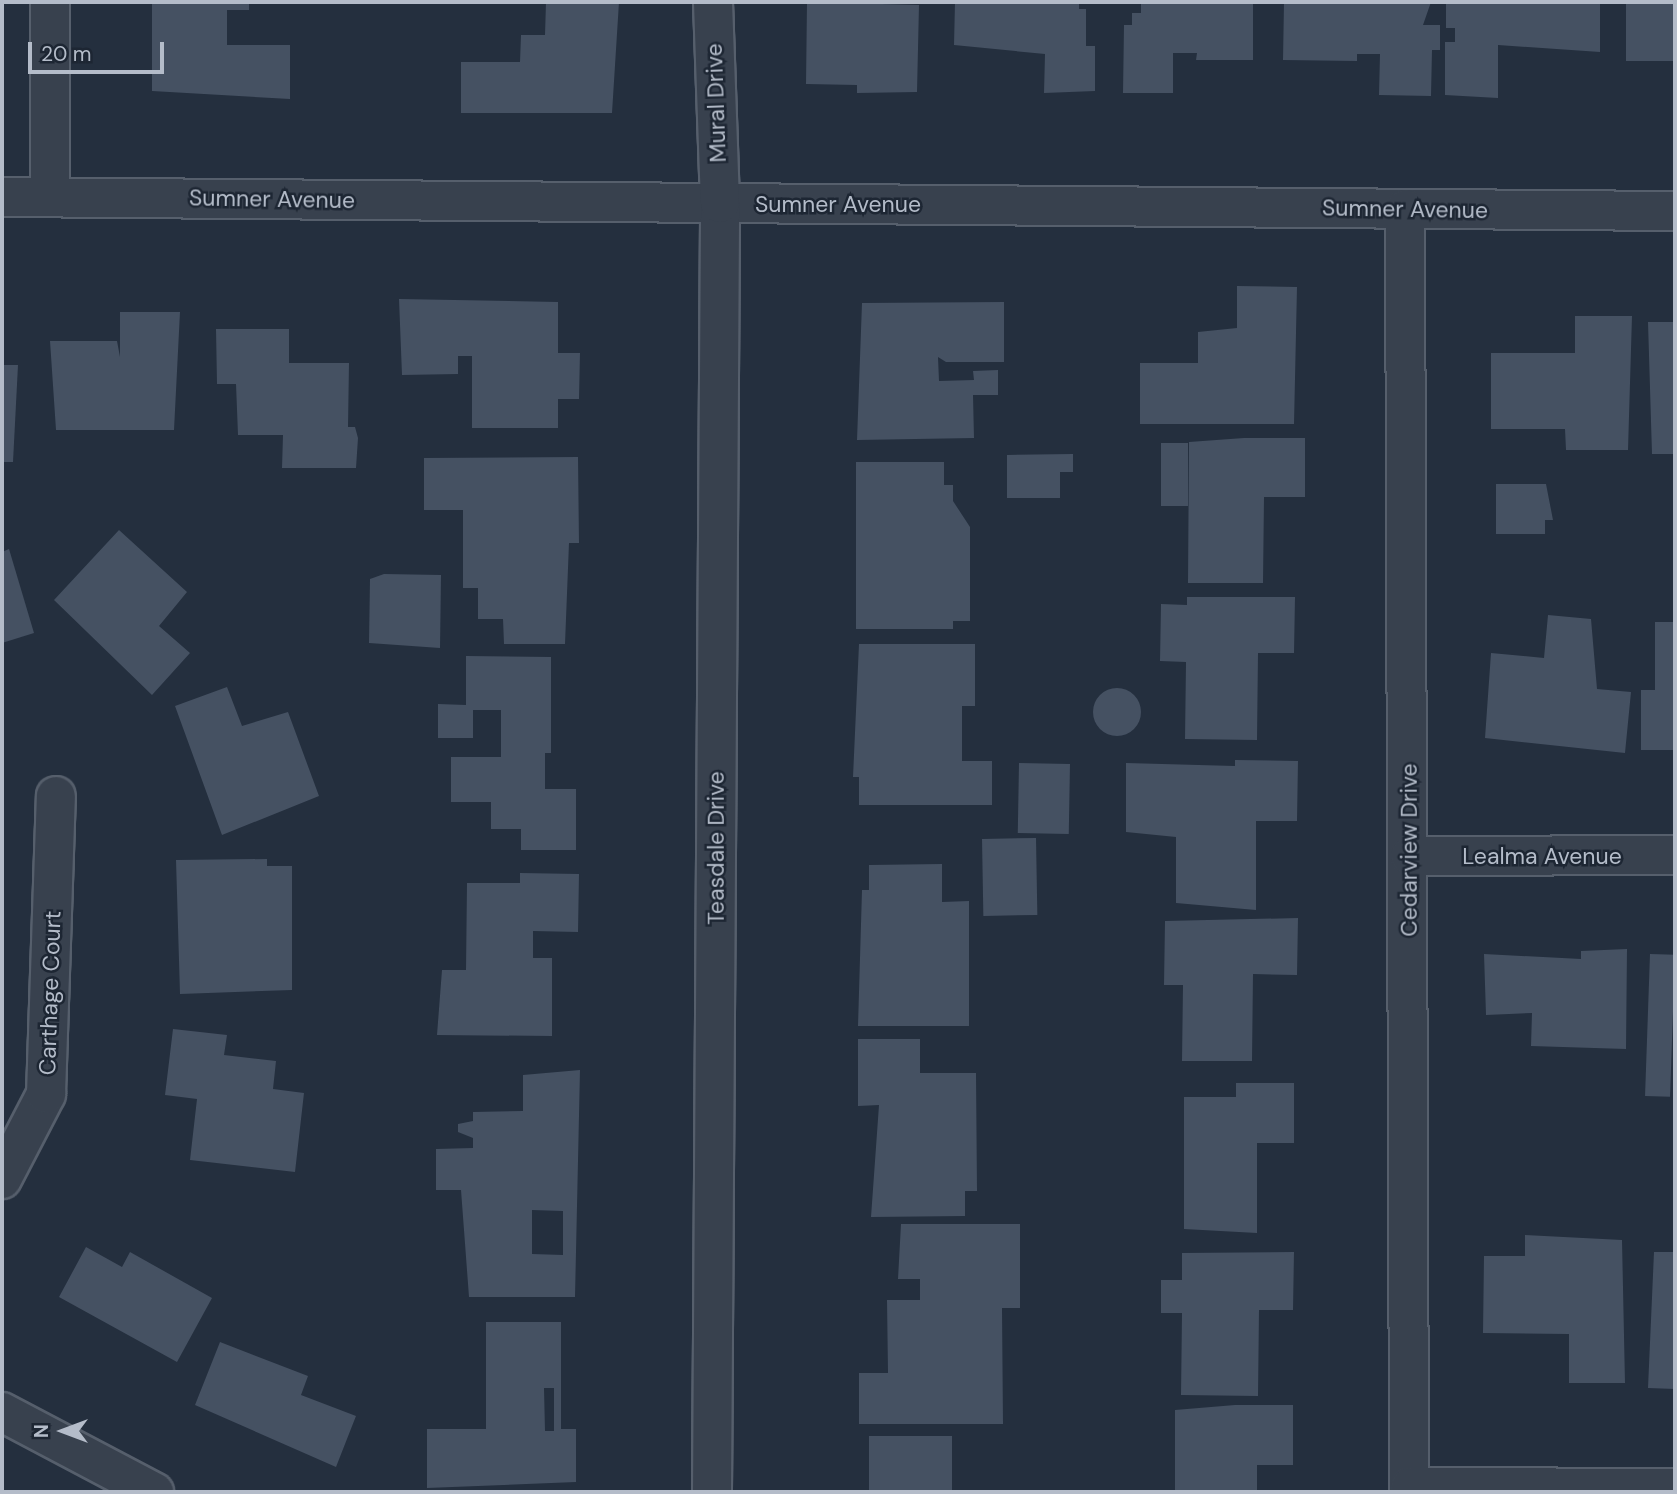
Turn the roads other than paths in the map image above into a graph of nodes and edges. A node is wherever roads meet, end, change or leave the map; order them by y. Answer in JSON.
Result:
{"nodes":[{"id":1,"x":50,"y":2,"type":"edge"},
{"id":2,"x":713,"y":2,"type":"edge"},
{"id":3,"x":50,"y":197,"type":"junction"},
{"id":4,"x":2,"y":198,"type":"edge"},
{"id":5,"x":720,"y":204,"type":"junction"},
{"id":6,"x":1405,"y":209,"type":"junction"},
{"id":7,"x":1675,"y":211,"type":"edge"},
{"id":8,"x":56,"y":796,"type":"dead end"},
{"id":9,"x":1675,"y":855,"type":"edge"},
{"id":10,"x":1410,"y":856,"type":"junction"},
{"id":11,"x":2,"y":1180,"type":"edge"},
{"id":12,"x":2,"y":1412,"type":"edge"},
{"id":13,"x":1675,"y":1488,"type":"edge"},
{"id":14,"x":1409,"y":1490,"type":"edge"},
{"id":15,"x":154,"y":1492,"type":"edge"},
{"id":16,"x":712,"y":1492,"type":"edge"}],
"edges":[{"from":1,"to":3,"type":"street"},
{"from":2,"to":5,"type":"street","name":"Mural Drive"},
{"from":3,"to":4,"type":"street","name":"Sumner Avenue"},
{"from":3,"to":5,"type":"street","name":"Sumner Avenue"},
{"from":5,"to":6,"type":"street","name":"Sumner Avenue"},
{"from":5,"to":16,"type":"street","name":"Teasdale Drive"},
{"from":6,"to":7,"type":"street","name":"Sumner Avenue"},
{"from":6,"to":10,"type":"street","name":"Cedarview Drive"},
{"from":8,"to":11,"type":"street","name":"Carthage Court"},
{"from":9,"to":10,"type":"street","name":"Lealma Avenue"},
{"from":10,"to":14,"type":"street","name":"Cedarview Drive"},
{"from":12,"to":15,"type":"street"},
{"from":13,"to":14,"type":"street"}]}
